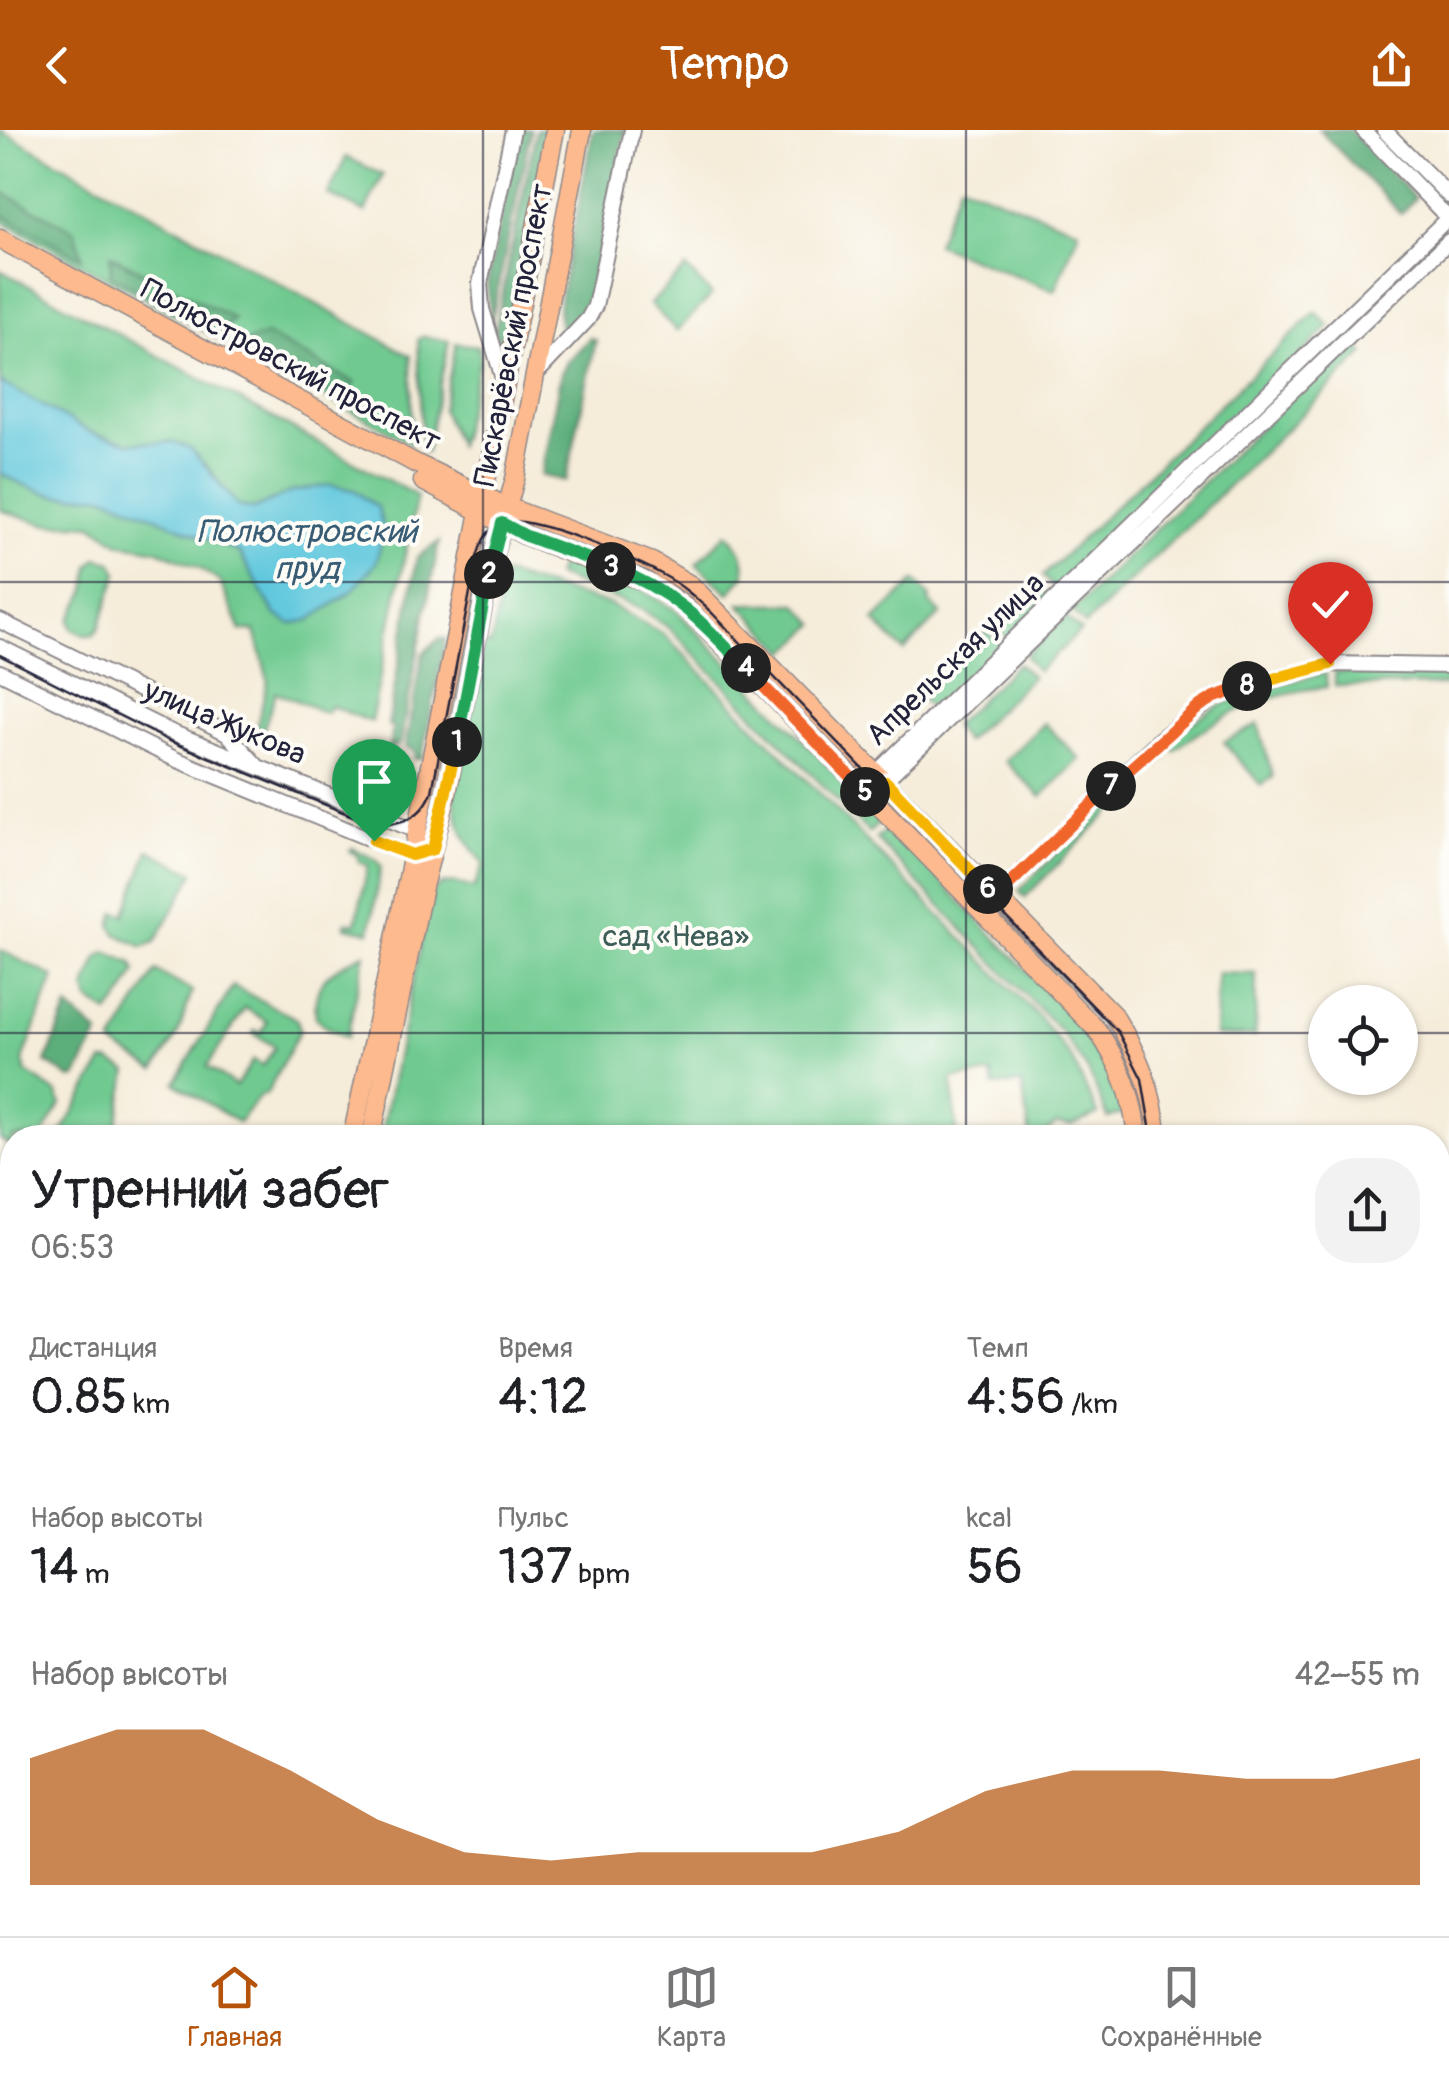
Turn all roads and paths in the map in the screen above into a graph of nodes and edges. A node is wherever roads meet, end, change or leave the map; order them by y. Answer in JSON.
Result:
{"nodes":[{"id":1,"x":512,"y":130,"type":"edge"},
{"id":2,"x":556,"y":130,"type":"edge"},
{"id":3,"x":582,"y":130,"type":"edge"},
{"id":4,"x":632,"y":130,"type":"edge"},
{"id":5,"x":1363,"y":130,"type":"edge"},
{"id":6,"x":1384,"y":130,"type":"edge"},
{"id":7,"x":1449,"y":196,"type":"edge"},
{"id":8,"x":1448,"y":218,"type":"edge"},
{"id":9,"x":0,"y":239,"type":"edge"},
{"id":10,"x":1449,"y":241,"type":"edge"},
{"id":11,"x":0,"y":253,"type":"edge"},
{"id":12,"x":535,"y":375,"type":"junction"},
{"id":13,"x":505,"y":383,"type":"junction"},
{"id":14,"x":481,"y":503,"type":"junction"},
{"id":15,"x":505,"y":515,"type":"junction"},
{"id":16,"x":0,"y":621,"type":"edge"},
{"id":17,"x":0,"y":647,"type":"edge"},
{"id":18,"x":1449,"y":666,"type":"edge"},
{"id":19,"x":0,"y":672,"type":"edge"},
{"id":20,"x":258,"y":767,"type":"junction"},
{"id":21,"x":881,"y":778,"type":"junction"},
{"id":22,"x":865,"y":792,"type":"junction"},
{"id":23,"x":416,"y":832,"type":"junction"},
{"id":24,"x":433,"y":849,"type":"junction"},
{"id":25,"x":412,"y":855,"type":"junction"},
{"id":26,"x":996,"y":897,"type":"junction"},
{"id":27,"x":982,"y":911,"type":"junction"},
{"id":28,"x":355,"y":1125,"type":"edge"},
{"id":29,"x":374,"y":1125,"type":"edge"},
{"id":30,"x":1136,"y":1125,"type":"edge"},
{"id":31,"x":1156,"y":1125,"type":"edge"}],
"edges":[{"from":1,"to":13,"type":"street"},
{"from":2,"to":13,"type":"main road","name":"Пискарёвский проспект"},
{"from":3,"to":12,"type":"main road","name":"Пискарёвский проспект"},
{"from":4,"to":12,"type":"street"},
{"from":5,"to":8,"type":"street"},
{"from":6,"to":7,"type":"street"},
{"from":8,"to":21,"type":"street","name":"Апрельская улица"},
{"from":9,"to":14,"type":"main road","name":"Полюстровский проспект"},
{"from":10,"to":21,"type":"street","name":"Апрельская улица"},
{"from":11,"to":14,"type":"main road","name":"Полюстровский проспект"},
{"from":12,"to":15,"type":"main road","name":"Пискарёвский проспект"},
{"from":13,"to":14,"type":"main road","name":"Пискарёвский проспект"},
{"from":14,"to":15,"type":"main road","name":"Полюстровский проспект"},
{"from":14,"to":23,"type":"main road","name":"Пискарёвский проспект"},
{"from":15,"to":21,"type":"main road","name":"Полюстровский проспект"},
{"from":15,"to":22,"type":"main road","name":"Полюстровский проспект"},
{"from":15,"to":24,"type":"main road","name":"Пискарёвский проспект"},
{"from":16,"to":20,"type":"street"},
{"from":17,"to":20,"type":"street","name":"улица Жукова"},
{"from":18,"to":26,"type":"street"},
{"from":19,"to":25,"type":"street","name":"улица Жукова"},
{"from":20,"to":23,"type":"street","name":"улица Жукова"},
{"from":21,"to":22,"type":"street","name":"Апрельская улица"},
{"from":21,"to":26,"type":"main road","name":"Полюстровский проспект"},
{"from":22,"to":27,"type":"main road","name":"Полюстровский проспект"},
{"from":23,"to":24,"type":"street","name":"улица Жукова"},
{"from":23,"to":25,"type":"main road","name":"Пискарёвский проспект"},
{"from":24,"to":25,"type":"street"},
{"from":24,"to":29,"type":"main road","name":"Пискарёвский проспект"},
{"from":25,"to":28,"type":"main road","name":"Пискарёвский проспект"},
{"from":26,"to":27,"type":"street"},
{"from":26,"to":31,"type":"main road","name":"Полюстровский проспект"},
{"from":27,"to":30,"type":"main road","name":"Полюстровский проспект"}]}
